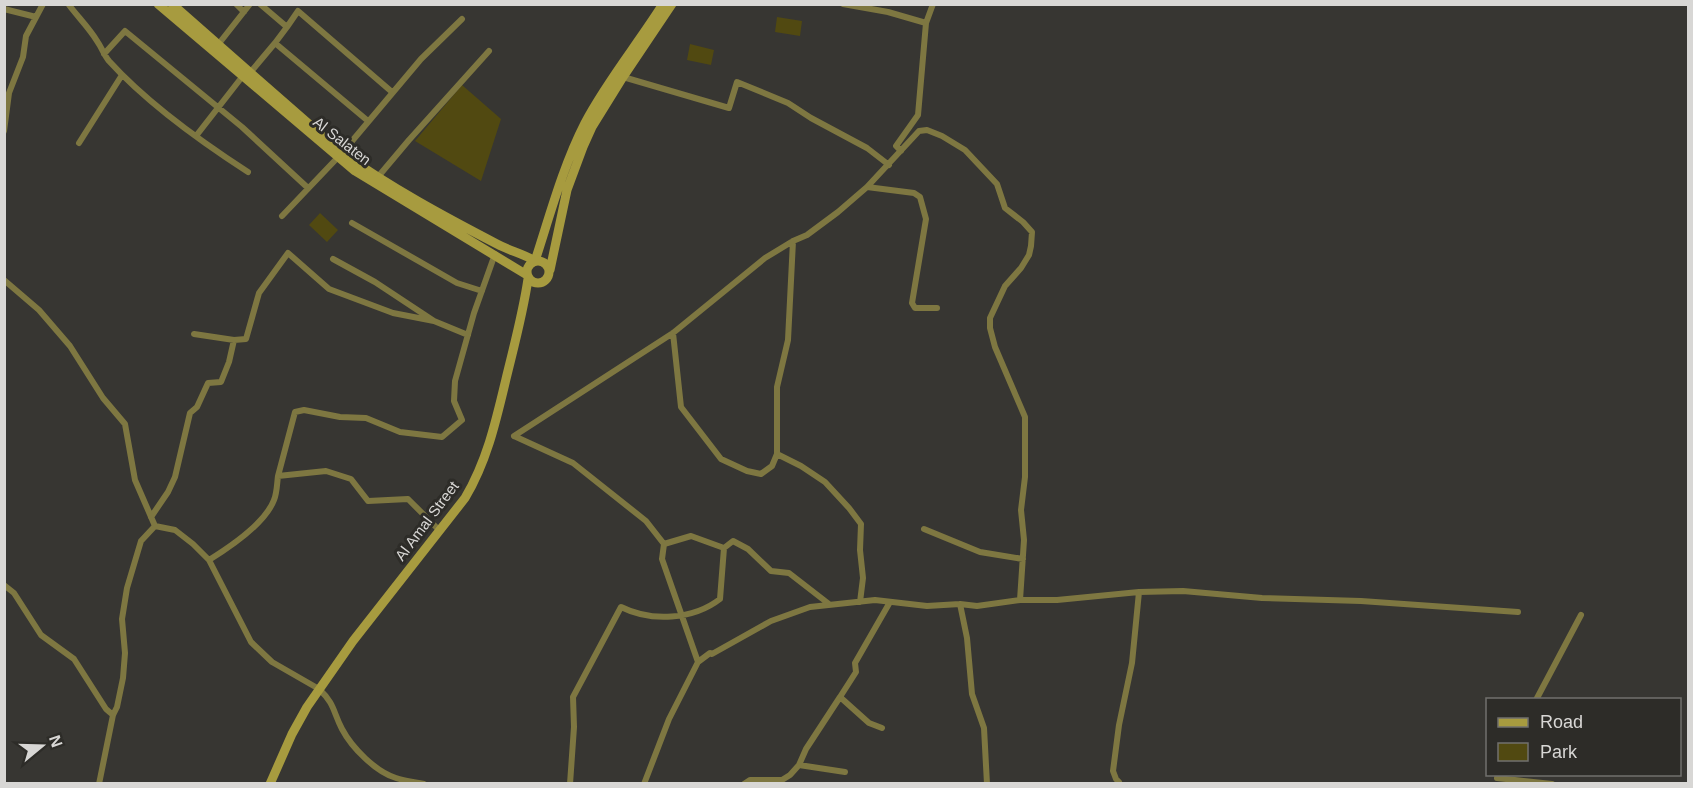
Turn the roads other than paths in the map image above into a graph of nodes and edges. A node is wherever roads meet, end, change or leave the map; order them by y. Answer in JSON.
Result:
{"nodes":[{"id":1,"x":44,"y":4,"type":"edge"},
{"id":2,"x":64,"y":4,"type":"edge"},
{"id":3,"x":158,"y":4,"type":"edge"},
{"id":4,"x":171,"y":4,"type":"edge"},
{"id":5,"x":236,"y":4,"type":"edge"},
{"id":6,"x":250,"y":4,"type":"edge"},
{"id":7,"x":260,"y":4,"type":"edge"},
{"id":8,"x":663,"y":4,"type":"edge"},
{"id":9,"x":672,"y":4,"type":"edge"},
{"id":10,"x":843,"y":4,"type":"edge"},
{"id":11,"x":933,"y":4,"type":"edge"},
{"id":12,"x":70,"y":5,"type":"edge"},
{"id":13,"x":4,"y":9,"type":"edge"},
{"id":14,"x":244,"y":12,"type":"junction"},
{"id":15,"x":36,"y":17,"type":"junction"},
{"id":16,"x":462,"y":19,"type":"dead end"},
{"id":17,"x":926,"y":23,"type":"junction"},
{"id":18,"x":286,"y":27,"type":"junction"},
{"id":19,"x":275,"y":43,"type":"junction"},
{"id":20,"x":215,"y":48,"type":"junction"},
{"id":21,"x":489,"y":51,"type":"dead end"},
{"id":22,"x":104,"y":54,"type":"junction"},
{"id":23,"x":122,"y":75,"type":"junction"},
{"id":24,"x":245,"y":76,"type":"junction"},
{"id":25,"x":623,"y":77,"type":"junction"},
{"id":26,"x":392,"y":92,"type":"junction"},
{"id":27,"x":219,"y":108,"type":"junction"},
{"id":28,"x":368,"y":121,"type":"junction"},
{"id":29,"x":5,"y":130,"type":"edge"},
{"id":30,"x":196,"y":136,"type":"junction"},
{"id":31,"x":80,"y":143,"type":"dead end"},
{"id":32,"x":901,"y":151,"type":"junction"},
{"id":33,"x":340,"y":155,"type":"junction"},
{"id":34,"x":889,"y":165,"type":"junction"},
{"id":35,"x":248,"y":172,"type":"dead end"},
{"id":36,"x":375,"y":180,"type":"junction"},
{"id":37,"x":308,"y":188,"type":"junction"},
{"id":38,"x":867,"y":188,"type":"junction"},
{"id":39,"x":282,"y":216,"type":"dead end"},
{"id":40,"x":352,"y":223,"type":"dead end"},
{"id":41,"x":793,"y":241,"type":"junction"},
{"id":42,"x":495,"y":254,"type":"junction"},
{"id":43,"x":333,"y":259,"type":"dead end"},
{"id":44,"x":535,"y":261,"type":"junction"},
{"id":45,"x":550,"y":270,"type":"junction"},
{"id":46,"x":528,"y":277,"type":"junction"},
{"id":47,"x":4,"y":280,"type":"edge"},
{"id":48,"x":482,"y":291,"type":"junction"},
{"id":49,"x":937,"y":308,"type":"dead end"},
{"id":50,"x":434,"y":321,"type":"junction"},
{"id":51,"x":673,"y":333,"type":"junction"},
{"id":52,"x":194,"y":334,"type":"dead end"},
{"id":53,"x":468,"y":335,"type":"junction"},
{"id":54,"x":234,"y":340,"type":"junction"},
{"id":55,"x":777,"y":454,"type":"junction"},
{"id":56,"x":278,"y":476,"type":"junction"},
{"id":57,"x":151,"y":517,"type":"junction"},
{"id":58,"x":155,"y":526,"type":"junction"},
{"id":59,"x":924,"y":529,"type":"dead end"},
{"id":60,"x":440,"y":531,"type":"junction"},
{"id":61,"x":664,"y":544,"type":"junction"},
{"id":62,"x":724,"y":548,"type":"junction"},
{"id":63,"x":209,"y":560,"type":"junction"},
{"id":64,"x":1023,"y":560,"type":"junction"},
{"id":65,"x":4,"y":585,"type":"edge"},
{"id":66,"x":1139,"y":592,"type":"junction"},
{"id":67,"x":1020,"y":600,"type":"junction"},
{"id":68,"x":860,"y":602,"type":"junction"},
{"id":69,"x":890,"y":602,"type":"junction"},
{"id":70,"x":829,"y":604,"type":"junction"},
{"id":71,"x":960,"y":604,"type":"junction"},
{"id":72,"x":1518,"y":612,"type":"dead end"},
{"id":73,"x":1581,"y":615,"type":"dead end"},
{"id":74,"x":681,"y":616,"type":"junction"},
{"id":75,"x":698,"y":662,"type":"junction"},
{"id":76,"x":319,"y":689,"type":"junction"},
{"id":77,"x":840,"y":697,"type":"junction"},
{"id":78,"x":1537,"y":698,"type":"edge"},
{"id":79,"x":113,"y":715,"type":"junction"},
{"id":80,"x":882,"y":728,"type":"dead end"},
{"id":81,"x":799,"y":765,"type":"junction"},
{"id":82,"x":845,"y":772,"type":"dead end"},
{"id":83,"x":1496,"y":779,"type":"edge"},
{"id":84,"x":782,"y":782,"type":"edge"},
{"id":85,"x":1119,"y":782,"type":"dead end"},
{"id":86,"x":99,"y":783,"type":"edge"},
{"id":87,"x":270,"y":783,"type":"edge"},
{"id":88,"x":424,"y":783,"type":"edge"},
{"id":89,"x":570,"y":783,"type":"edge"},
{"id":90,"x":644,"y":783,"type":"edge"},
{"id":91,"x":744,"y":783,"type":"edge"},
{"id":92,"x":987,"y":783,"type":"edge"},
{"id":93,"x":1552,"y":783,"type":"edge"}],
"edges":[{"from":1,"to":15,"type":"street"},
{"from":2,"to":12,"type":"street"},
{"from":3,"to":20,"type":"main road","name":"Al Salaten"},
{"from":4,"to":20,"type":"main road","name":"Al Salaten"},
{"from":5,"to":14,"type":"street"},
{"from":6,"to":14,"type":"street"},
{"from":7,"to":18,"type":"street"},
{"from":8,"to":44,"type":"main road"},
{"from":9,"to":25,"type":"main road"},
{"from":10,"to":17,"type":"street"},
{"from":11,"to":17,"type":"street"},
{"from":12,"to":22,"type":"street"},
{"from":13,"to":15,"type":"street"},
{"from":14,"to":20,"type":"street"},
{"from":15,"to":29,"type":"street"},
{"from":16,"to":26,"type":"street"},
{"from":17,"to":32,"type":"street"},
{"from":18,"to":19,"type":"street"},
{"from":18,"to":26,"type":"street"},
{"from":19,"to":24,"type":"street"},
{"from":19,"to":28,"type":"street"},
{"from":20,"to":24,"type":"main road","name":"Al Salaten"},
{"from":21,"to":36,"type":"street"},
{"from":22,"to":23,"type":"street"},
{"from":22,"to":27,"type":"street"},
{"from":23,"to":30,"type":"street"},
{"from":23,"to":31,"type":"street"},
{"from":24,"to":27,"type":"street"},
{"from":24,"to":33,"type":"main road","name":"Al Salaten"},
{"from":25,"to":34,"type":"street"},
{"from":25,"to":45,"type":"main road"},
{"from":26,"to":28,"type":"street"},
{"from":27,"to":30,"type":"street"},
{"from":27,"to":37,"type":"street"},
{"from":28,"to":33,"type":"street"},
{"from":30,"to":35,"type":"street"},
{"from":32,"to":34,"type":"street"},
{"from":32,"to":64,"type":"street"},
{"from":33,"to":36,"type":"main road","name":"Al Salaten"},
{"from":33,"to":37,"type":"street"},
{"from":34,"to":38,"type":"street"},
{"from":36,"to":42,"type":"main road","name":"Al Salaten"},
{"from":36,"to":44,"type":"main road","name":"Al Salaten"},
{"from":37,"to":39,"type":"street"},
{"from":38,"to":41,"type":"street"},
{"from":38,"to":49,"type":"street"},
{"from":40,"to":48,"type":"street"},
{"from":41,"to":51,"type":"street"},
{"from":41,"to":55,"type":"street"},
{"from":42,"to":46,"type":"main road","name":"Al Salaten"},
{"from":42,"to":48,"type":"street"},
{"from":43,"to":50,"type":"street"},
{"from":44,"to":45,"type":"main road"},
{"from":44,"to":46,"type":"main road"},
{"from":45,"to":46,"type":"main road"},
{"from":46,"to":60,"type":"main road","name":"Al Amal Street"},
{"from":47,"to":57,"type":"street"},
{"from":48,"to":53,"type":"street"},
{"from":50,"to":53,"type":"street"},
{"from":50,"to":54,"type":"street"},
{"from":51,"to":55,"type":"street"},
{"from":51,"to":61,"type":"street"},
{"from":52,"to":54,"type":"street"},
{"from":53,"to":56,"type":"street"},
{"from":54,"to":57,"type":"street"},
{"from":55,"to":68,"type":"street"},
{"from":56,"to":60,"type":"street"},
{"from":56,"to":63,"type":"street"},
{"from":57,"to":58,"type":"street"},
{"from":58,"to":63,"type":"street"},
{"from":58,"to":79,"type":"street"},
{"from":59,"to":64,"type":"street"},
{"from":60,"to":76,"type":"main road","name":"Al Amal Street"},
{"from":61,"to":62,"type":"street"},
{"from":61,"to":74,"type":"street"},
{"from":62,"to":70,"type":"street"},
{"from":62,"to":74,"type":"street"},
{"from":63,"to":76,"type":"street"},
{"from":64,"to":67,"type":"street"},
{"from":65,"to":79,"type":"street"},
{"from":66,"to":67,"type":"street"},
{"from":66,"to":72,"type":"street"},
{"from":66,"to":85,"type":"street"},
{"from":67,"to":71,"type":"street"},
{"from":68,"to":69,"type":"street"},
{"from":68,"to":70,"type":"street"},
{"from":69,"to":71,"type":"street"},
{"from":69,"to":77,"type":"street"},
{"from":70,"to":75,"type":"street"},
{"from":71,"to":92,"type":"street"},
{"from":73,"to":78,"type":"street"},
{"from":74,"to":75,"type":"street"},
{"from":74,"to":89,"type":"street"},
{"from":75,"to":90,"type":"street"},
{"from":76,"to":87,"type":"main road","name":"Al Amal Street"},
{"from":76,"to":88,"type":"street"},
{"from":77,"to":80,"type":"street"},
{"from":77,"to":81,"type":"street"},
{"from":79,"to":86,"type":"street"},
{"from":81,"to":82,"type":"street"},
{"from":81,"to":84,"type":"street"},
{"from":83,"to":93,"type":"street"},
{"from":84,"to":91,"type":"street"}]}
